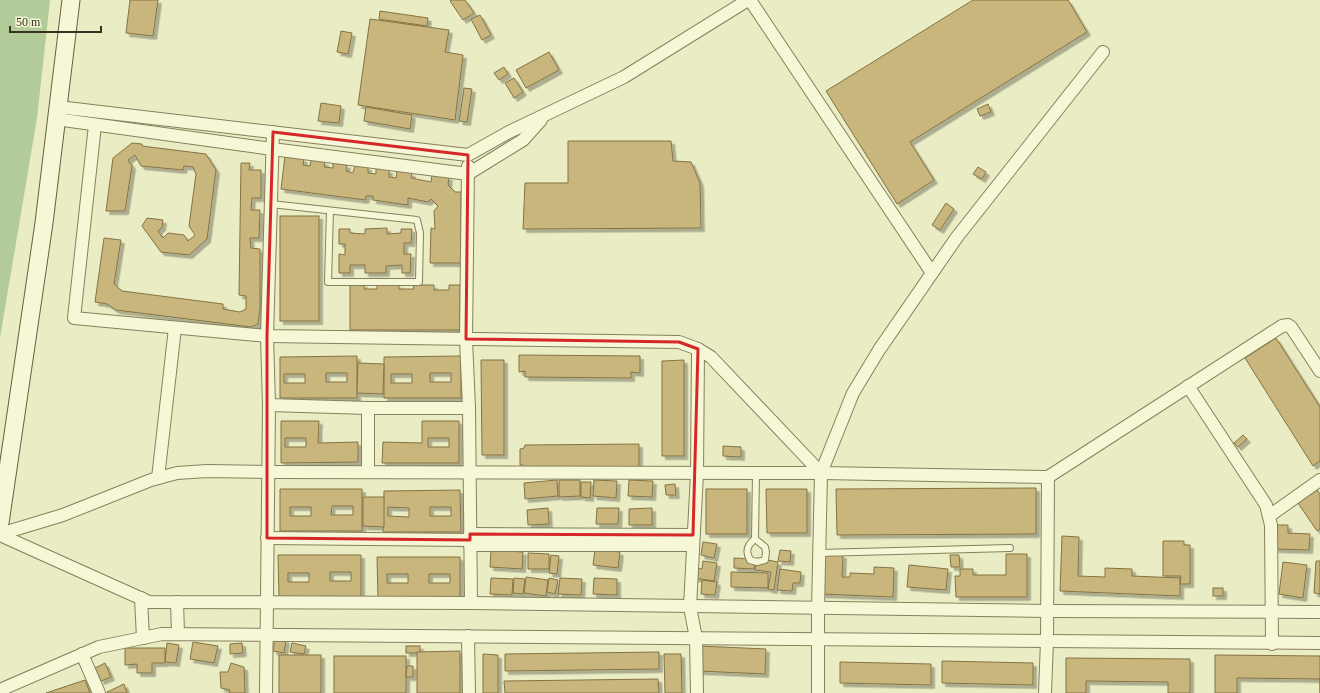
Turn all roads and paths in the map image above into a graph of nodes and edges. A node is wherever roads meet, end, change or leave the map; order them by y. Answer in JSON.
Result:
{"nodes":[{"id":1,"x":71,"y":0,"type":"edge"},
{"id":2,"x":749,"y":0,"type":"edge"},
{"id":3,"x":1103,"y":52,"type":"dead end"},
{"id":4,"x":57,"y":113,"type":"junction"},
{"id":5,"x":547,"y":114,"type":"junction"},
{"id":6,"x":95,"y":125,"type":"junction"},
{"id":7,"x":273,"y":132,"type":"junction"},
{"id":8,"x":272,"y":149,"type":"junction"},
{"id":9,"x":468,"y":154,"type":"junction"},
{"id":10,"x":468,"y":174,"type":"junction"},
{"id":11,"x":271,"y":204,"type":"junction"},
{"id":12,"x":330,"y":211,"type":"junction"},
{"id":13,"x":932,"y":273,"type":"junction"},
{"id":14,"x":175,"y":328,"type":"junction"},
{"id":15,"x":268,"y":336,"type":"junction"},
{"id":16,"x":466,"y":340,"type":"junction"},
{"id":17,"x":698,"y":349,"type":"junction"},
{"id":18,"x":1320,"y":371,"type":"edge"},
{"id":19,"x":1188,"y":386,"type":"junction"},
{"id":20,"x":269,"y":405,"type":"junction"},
{"id":21,"x":368,"y":408,"type":"junction"},
{"id":22,"x":469,"y":408,"type":"junction"},
{"id":23,"x":268,"y":472,"type":"junction"},
{"id":24,"x":368,"y":472,"type":"junction"},
{"id":25,"x":470,"y":473,"type":"junction"},
{"id":26,"x":756,"y":473,"type":"junction"},
{"id":27,"x":821,"y":473,"type":"junction"},
{"id":28,"x":697,"y":474,"type":"junction"},
{"id":29,"x":1048,"y":477,"type":"junction"},
{"id":30,"x":158,"y":478,"type":"junction"},
{"id":31,"x":1320,"y":480,"type":"edge"},
{"id":32,"x":1269,"y":516,"type":"junction"},
{"id":33,"x":0,"y":524,"type":"edge"},
{"id":34,"x":0,"y":534,"type":"edge"},
{"id":35,"x":267,"y":538,"type":"junction"},
{"id":36,"x":755,"y":539,"type":"dead end"},
{"id":37,"x":470,"y":540,"type":"junction"},
{"id":38,"x":693,"y":540,"type":"junction"},
{"id":39,"x":1010,"y":548,"type":"dead end"},
{"id":40,"x":819,"y":553,"type":"junction"},
{"id":41,"x":141,"y":598,"type":"junction"},
{"id":42,"x":177,"y":602,"type":"junction"},
{"id":43,"x":266,"y":602,"type":"junction"},
{"id":44,"x":471,"y":603,"type":"junction"},
{"id":45,"x":690,"y":606,"type":"junction"},
{"id":46,"x":818,"y":609,"type":"junction"},
{"id":47,"x":1046,"y":611,"type":"junction"},
{"id":48,"x":1271,"y":612,"type":"junction"},
{"id":49,"x":1320,"y":612,"type":"edge"},
{"id":50,"x":178,"y":634,"type":"junction"},
{"id":51,"x":266,"y":635,"type":"junction"},
{"id":52,"x":468,"y":636,"type":"junction"},
{"id":53,"x":143,"y":638,"type":"junction"},
{"id":54,"x":696,"y":638,"type":"junction"},
{"id":55,"x":818,"y":639,"type":"junction"},
{"id":56,"x":1047,"y":641,"type":"junction"},
{"id":57,"x":1320,"y":643,"type":"edge"},
{"id":58,"x":1272,"y":644,"type":"junction"},
{"id":59,"x":82,"y":654,"type":"junction"},
{"id":60,"x":0,"y":690,"type":"edge"},
{"id":61,"x":99,"y":693,"type":"edge"},
{"id":62,"x":266,"y":693,"type":"edge"},
{"id":63,"x":469,"y":693,"type":"edge"},
{"id":64,"x":697,"y":693,"type":"edge"},
{"id":65,"x":818,"y":693,"type":"edge"},
{"id":66,"x":1045,"y":693,"type":"edge"}],
"edges":[{"from":1,"to":4,"type":"street"},
{"from":2,"to":5,"type":"street"},
{"from":2,"to":13,"type":"street"},
{"from":3,"to":13,"type":"street"},
{"from":4,"to":6,"type":"street"},
{"from":4,"to":7,"type":"street"},
{"from":4,"to":33,"type":"street"},
{"from":5,"to":9,"type":"street"},
{"from":5,"to":10,"type":"street"},
{"from":6,"to":8,"type":"street"},
{"from":6,"to":14,"type":"street"},
{"from":7,"to":8,"type":"street"},
{"from":7,"to":9,"type":"street"},
{"from":8,"to":10,"type":"street"},
{"from":8,"to":11,"type":"street"},
{"from":9,"to":10,"type":"street"},
{"from":10,"to":16,"type":"street"},
{"from":11,"to":12,"type":"lane"},
{"from":11,"to":15,"type":"street"},
{"from":12,"to":12,"type":"lane"},
{"from":13,"to":27,"type":"street"},
{"from":14,"to":15,"type":"street"},
{"from":14,"to":30,"type":"street"},
{"from":15,"to":16,"type":"street"},
{"from":15,"to":20,"type":"street"},
{"from":16,"to":17,"type":"street"},
{"from":16,"to":22,"type":"street"},
{"from":17,"to":27,"type":"street"},
{"from":17,"to":28,"type":"street"},
{"from":18,"to":19,"type":"street"},
{"from":19,"to":29,"type":"street"},
{"from":19,"to":32,"type":"street"},
{"from":20,"to":21,"type":"street"},
{"from":20,"to":23,"type":"street"},
{"from":21,"to":22,"type":"street"},
{"from":21,"to":24,"type":"street"},
{"from":22,"to":25,"type":"street"},
{"from":23,"to":24,"type":"street"},
{"from":23,"to":30,"type":"street"},
{"from":23,"to":35,"type":"street"},
{"from":24,"to":25,"type":"street"},
{"from":25,"to":28,"type":"street"},
{"from":25,"to":37,"type":"street"},
{"from":26,"to":27,"type":"street"},
{"from":26,"to":28,"type":"street"},
{"from":26,"to":36,"type":"lane"},
{"from":27,"to":29,"type":"street"},
{"from":27,"to":40,"type":"street"},
{"from":28,"to":38,"type":"street"},
{"from":29,"to":47,"type":"street"},
{"from":30,"to":34,"type":"street"},
{"from":31,"to":32,"type":"street"},
{"from":32,"to":48,"type":"street"},
{"from":34,"to":41,"type":"street"},
{"from":35,"to":37,"type":"street"},
{"from":35,"to":43,"type":"street"},
{"from":37,"to":38,"type":"street"},
{"from":37,"to":44,"type":"street"},
{"from":38,"to":45,"type":"street"},
{"from":39,"to":40,"type":"lane"},
{"from":40,"to":46,"type":"street"},
{"from":41,"to":42,"type":"street"},
{"from":41,"to":53,"type":"street"},
{"from":42,"to":43,"type":"street"},
{"from":42,"to":50,"type":"street"},
{"from":43,"to":44,"type":"street"},
{"from":43,"to":51,"type":"street"},
{"from":44,"to":45,"type":"street"},
{"from":45,"to":46,"type":"street"},
{"from":45,"to":54,"type":"street"},
{"from":46,"to":47,"type":"street"},
{"from":46,"to":55,"type":"street"},
{"from":47,"to":48,"type":"street"},
{"from":47,"to":56,"type":"street"},
{"from":48,"to":49,"type":"street"},
{"from":48,"to":58,"type":"street"},
{"from":50,"to":51,"type":"street"},
{"from":50,"to":53,"type":"street"},
{"from":51,"to":52,"type":"street"},
{"from":51,"to":62,"type":"street"},
{"from":52,"to":54,"type":"street"},
{"from":52,"to":63,"type":"street"},
{"from":53,"to":59,"type":"street"},
{"from":54,"to":55,"type":"street"},
{"from":54,"to":64,"type":"street"},
{"from":55,"to":56,"type":"street"},
{"from":55,"to":65,"type":"street"},
{"from":56,"to":58,"type":"street"},
{"from":56,"to":66,"type":"street"},
{"from":57,"to":58,"type":"street"},
{"from":59,"to":60,"type":"street"},
{"from":59,"to":61,"type":"street"}]}
